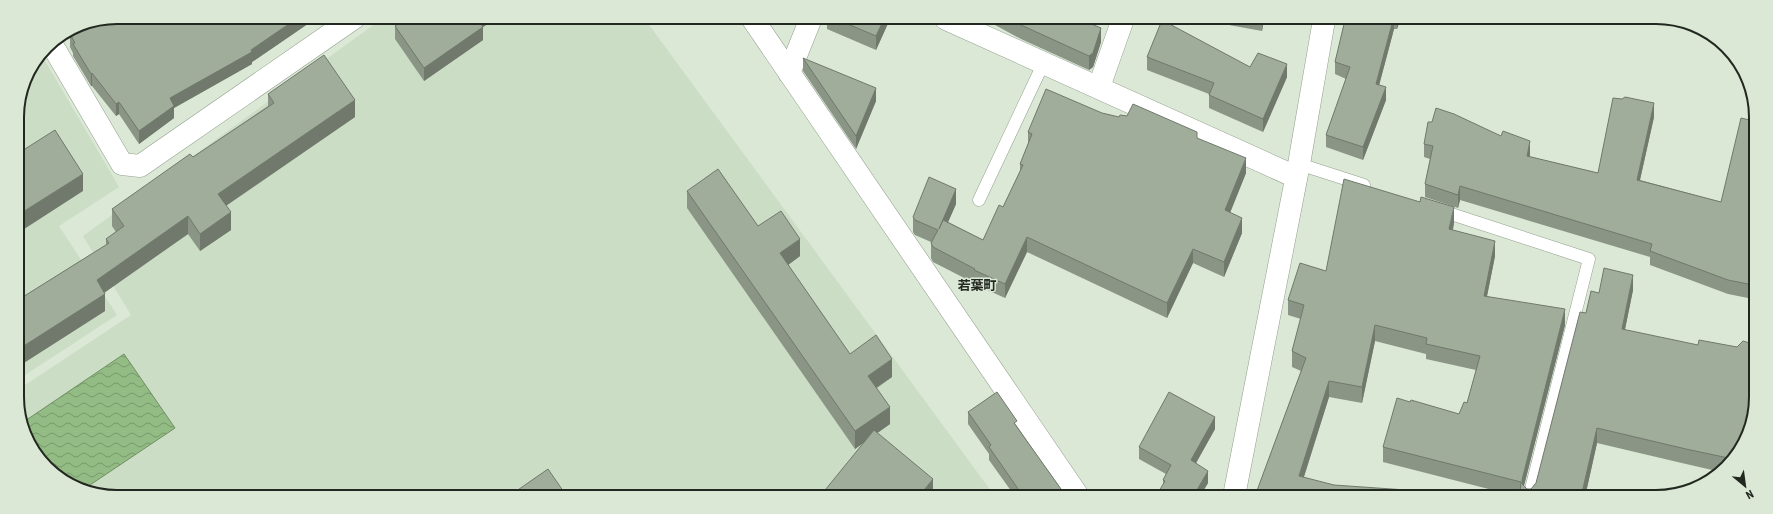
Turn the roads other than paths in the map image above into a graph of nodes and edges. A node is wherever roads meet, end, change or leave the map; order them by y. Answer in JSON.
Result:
{"nodes":[{"id":1,"x":345,"y":24,"type":"edge"},
{"id":2,"x":756,"y":24,"type":"edge"},
{"id":3,"x":809,"y":24,"type":"edge"},
{"id":4,"x":957,"y":24,"type":"edge"},
{"id":5,"x":1121,"y":24,"type":"edge"},
{"id":6,"x":1323,"y":24,"type":"edge"},
{"id":7,"x":54,"y":48,"type":"edge"},
{"id":8,"x":1044,"y":62,"type":"junction"},
{"id":9,"x":789,"y":73,"type":"junction"},
{"id":10,"x":1099,"y":87,"type":"junction"},
{"id":11,"x":1297,"y":170,"type":"junction"},
{"id":12,"x":1373,"y":188,"type":"edge"},
{"id":13,"x":979,"y":200,"type":"dead end"},
{"id":14,"x":1425,"y":205,"type":"edge"},
{"id":15,"x":1074,"y":490,"type":"edge"},
{"id":16,"x":1235,"y":490,"type":"edge"},
{"id":17,"x":1531,"y":490,"type":"edge"}],
"edges":[{"from":1,"to":7,"type":"street"},
{"from":2,"to":9,"type":"street"},
{"from":3,"to":9,"type":"street"},
{"from":4,"to":8,"type":"street"},
{"from":5,"to":10,"type":"street"},
{"from":6,"to":11,"type":"street"},
{"from":8,"to":10,"type":"street"},
{"from":8,"to":13,"type":"lane"},
{"from":9,"to":15,"type":"street"},
{"from":10,"to":11,"type":"street"},
{"from":11,"to":12,"type":"lane"},
{"from":11,"to":16,"type":"street"},
{"from":14,"to":17,"type":"lane"}]}
